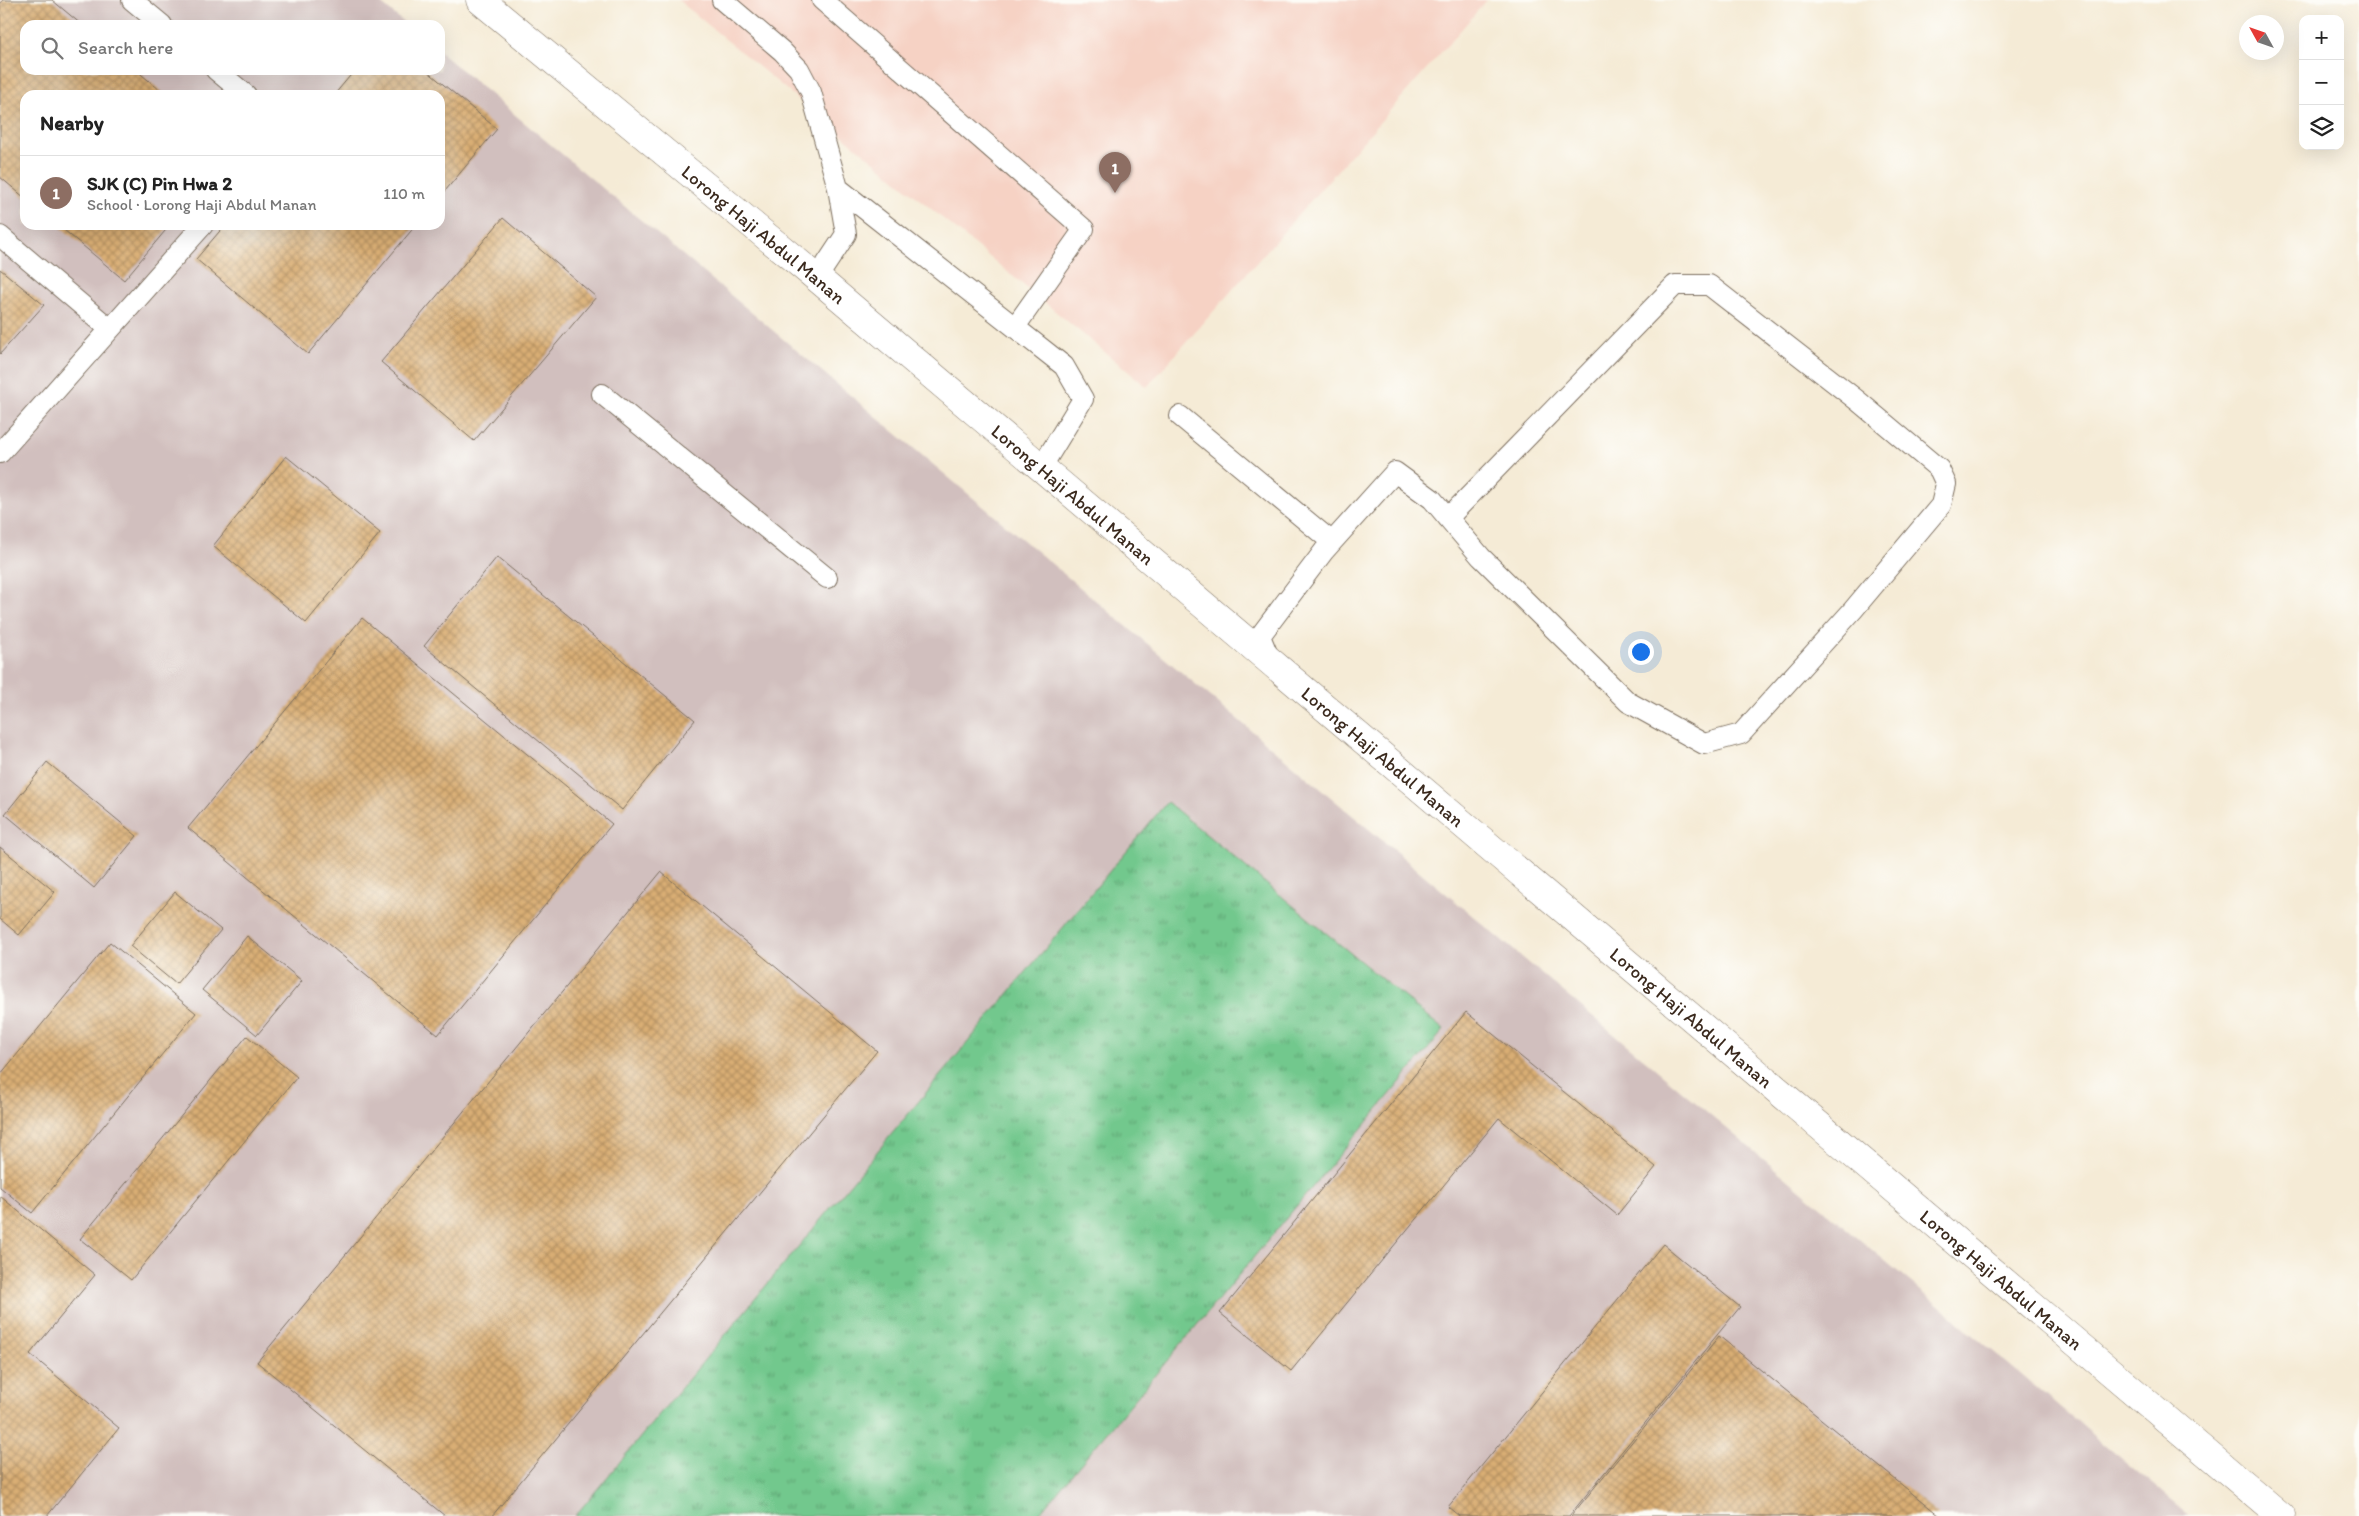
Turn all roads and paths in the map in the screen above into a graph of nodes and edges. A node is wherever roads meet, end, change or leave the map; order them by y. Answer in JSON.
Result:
{"nodes":[{"id":1,"x":132,"y":0,"type":"edge"},
{"id":2,"x":480,"y":0,"type":"edge"},
{"id":3,"x":722,"y":0,"type":"edge"},
{"id":4,"x":822,"y":0,"type":"edge"},
{"id":5,"x":156,"y":20,"type":"edge"},
{"id":6,"x":222,"y":75,"type":"edge"},
{"id":7,"x":240,"y":90,"type":"edge"},
{"id":8,"x":838,"y":188,"type":"junction"},
{"id":9,"x":199,"y":230,"type":"edge"},
{"id":10,"x":0,"y":236,"type":"edge"},
{"id":11,"x":817,"y":278,"type":"junction"},
{"id":12,"x":1015,"y":327,"type":"junction"},
{"id":13,"x":110,"y":329,"type":"junction"},
{"id":14,"x":602,"y":394,"type":"dead end"},
{"id":15,"x":1180,"y":416,"type":"dead end"},
{"id":16,"x":0,"y":453,"type":"edge"},
{"id":17,"x":1042,"y":468,"type":"junction"},
{"id":18,"x":1448,"y":518,"type":"junction"},
{"id":19,"x":1332,"y":542,"type":"junction"},
{"id":20,"x":827,"y":578,"type":"dead end"},
{"id":21,"x":1270,"y":662,"type":"junction"},
{"id":22,"x":2281,"y":1516,"type":"edge"}],
"edges":[{"from":1,"to":5,"type":"lane"},
{"from":2,"to":11,"type":"street","name":"Lorong Haji Abdul Manan"},
{"from":3,"to":8,"type":"lane"},
{"from":4,"to":12,"type":"lane"},
{"from":6,"to":7,"type":"lane"},
{"from":8,"to":11,"type":"lane"},
{"from":8,"to":12,"type":"lane"},
{"from":9,"to":13,"type":"lane"},
{"from":10,"to":13,"type":"lane"},
{"from":11,"to":17,"type":"street","name":"Lorong Haji Abdul Manan"},
{"from":12,"to":17,"type":"lane"},
{"from":13,"to":16,"type":"lane"},
{"from":14,"to":20,"type":"lane"},
{"from":15,"to":19,"type":"lane"},
{"from":17,"to":21,"type":"street","name":"Lorong Haji Abdul Manan"},
{"from":18,"to":18,"type":"lane"},
{"from":18,"to":19,"type":"lane"},
{"from":19,"to":21,"type":"lane"},
{"from":21,"to":22,"type":"street","name":"Lorong Haji Abdul Manan"}]}
